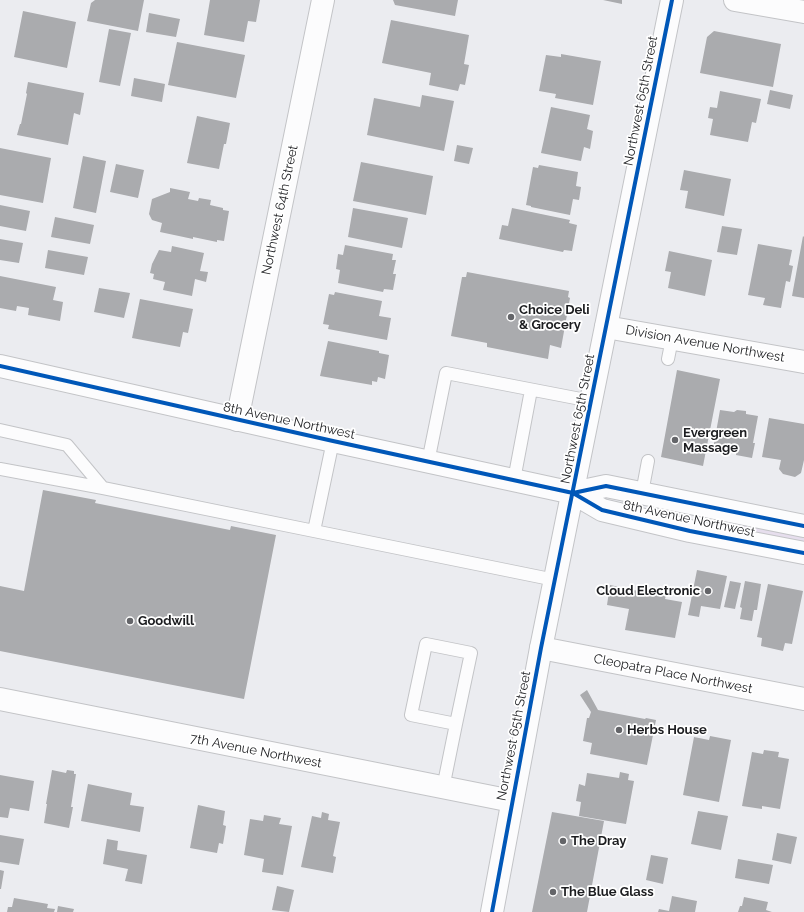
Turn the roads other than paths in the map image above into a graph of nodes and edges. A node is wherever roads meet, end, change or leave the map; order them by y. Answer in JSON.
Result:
{"nodes":[{"id":1,"x":322,"y":0,"type":"edge"},
{"id":2,"x":672,"y":0,"type":"edge"},
{"id":3,"x":735,"y":0,"type":"edge"},
{"id":4,"x":804,"y":12,"type":"edge"},
{"id":5,"x":606,"y":327,"type":"junction"},
{"id":6,"x":804,"y":362,"type":"edge"},
{"id":7,"x":0,"y":366,"type":"edge"},
{"id":8,"x":531,"y":390,"type":"junction"},
{"id":9,"x":591,"y":401,"type":"junction"},
{"id":10,"x":237,"y":420,"type":"junction"},
{"id":11,"x":0,"y":430,"type":"edge"},
{"id":12,"x":333,"y":441,"type":"junction"},
{"id":13,"x":648,"y":461,"type":"dead end"},
{"id":14,"x":428,"y":462,"type":"junction"},
{"id":15,"x":0,"y":469,"type":"edge"},
{"id":16,"x":514,"y":480,"type":"junction"},
{"id":17,"x":103,"y":488,"type":"junction"},
{"id":18,"x":573,"y":493,"type":"junction"},
{"id":19,"x":642,"y":493,"type":"junction"},
{"id":20,"x":804,"y":526,"type":"edge"},
{"id":21,"x":314,"y":531,"type":"junction"},
{"id":22,"x":804,"y":553,"type":"edge"},
{"id":23,"x":555,"y":580,"type":"junction"},
{"id":24,"x":541,"y":648,"type":"junction"},
{"id":25,"x":0,"y":699,"type":"edge"},
{"id":26,"x":804,"y":699,"type":"edge"},
{"id":27,"x":456,"y":724,"type":"junction"},
{"id":28,"x":443,"y":788,"type":"junction"},
{"id":29,"x":512,"y":802,"type":"junction"},
{"id":30,"x":492,"y":912,"type":"edge"}],
"edges":[{"from":1,"to":10,"type":"street","name":"Northwest 64th Street"},
{"from":2,"to":5,"type":"street","name":"Northwest 65th Street"},
{"from":3,"to":4,"type":"street"},
{"from":5,"to":6,"type":"street","name":"Division Avenue Northwest"},
{"from":5,"to":9,"type":"street","name":"Northwest 65th Street"},
{"from":7,"to":10,"type":"street","name":"8th Avenue Northwest"},
{"from":8,"to":9,"type":"lane"},
{"from":8,"to":14,"type":"lane"},
{"from":8,"to":16,"type":"lane"},
{"from":9,"to":18,"type":"street","name":"Northwest 65th Street"},
{"from":10,"to":12,"type":"street","name":"8th Avenue Northwest"},
{"from":11,"to":17,"type":"lane"},
{"from":12,"to":14,"type":"street","name":"8th Avenue Northwest"},
{"from":12,"to":21,"type":"lane"},
{"from":13,"to":19,"type":"lane"},
{"from":14,"to":16,"type":"street","name":"8th Avenue Northwest"},
{"from":15,"to":17,"type":"lane"},
{"from":16,"to":18,"type":"street","name":"8th Avenue Northwest"},
{"from":17,"to":21,"type":"lane"},
{"from":18,"to":19,"type":"street","name":"8th Avenue Northwest"},
{"from":18,"to":22,"type":"street","name":"8th Avenue Northwest"},
{"from":18,"to":23,"type":"street","name":"Northwest 65th Street"},
{"from":19,"to":20,"type":"street","name":"8th Avenue Northwest"},
{"from":21,"to":23,"type":"lane"},
{"from":23,"to":24,"type":"street","name":"Northwest 65th Street"},
{"from":24,"to":26,"type":"street","name":"Cleopatra Place Northwest"},
{"from":24,"to":29,"type":"street","name":"Northwest 65th Street"},
{"from":25,"to":28,"type":"street","name":"7th Avenue Northwest"},
{"from":27,"to":27,"type":"lane"},
{"from":27,"to":28,"type":"lane"},
{"from":28,"to":29,"type":"street","name":"7th Avenue Northwest"},
{"from":29,"to":30,"type":"street","name":"Northwest 65th Street"}]}
